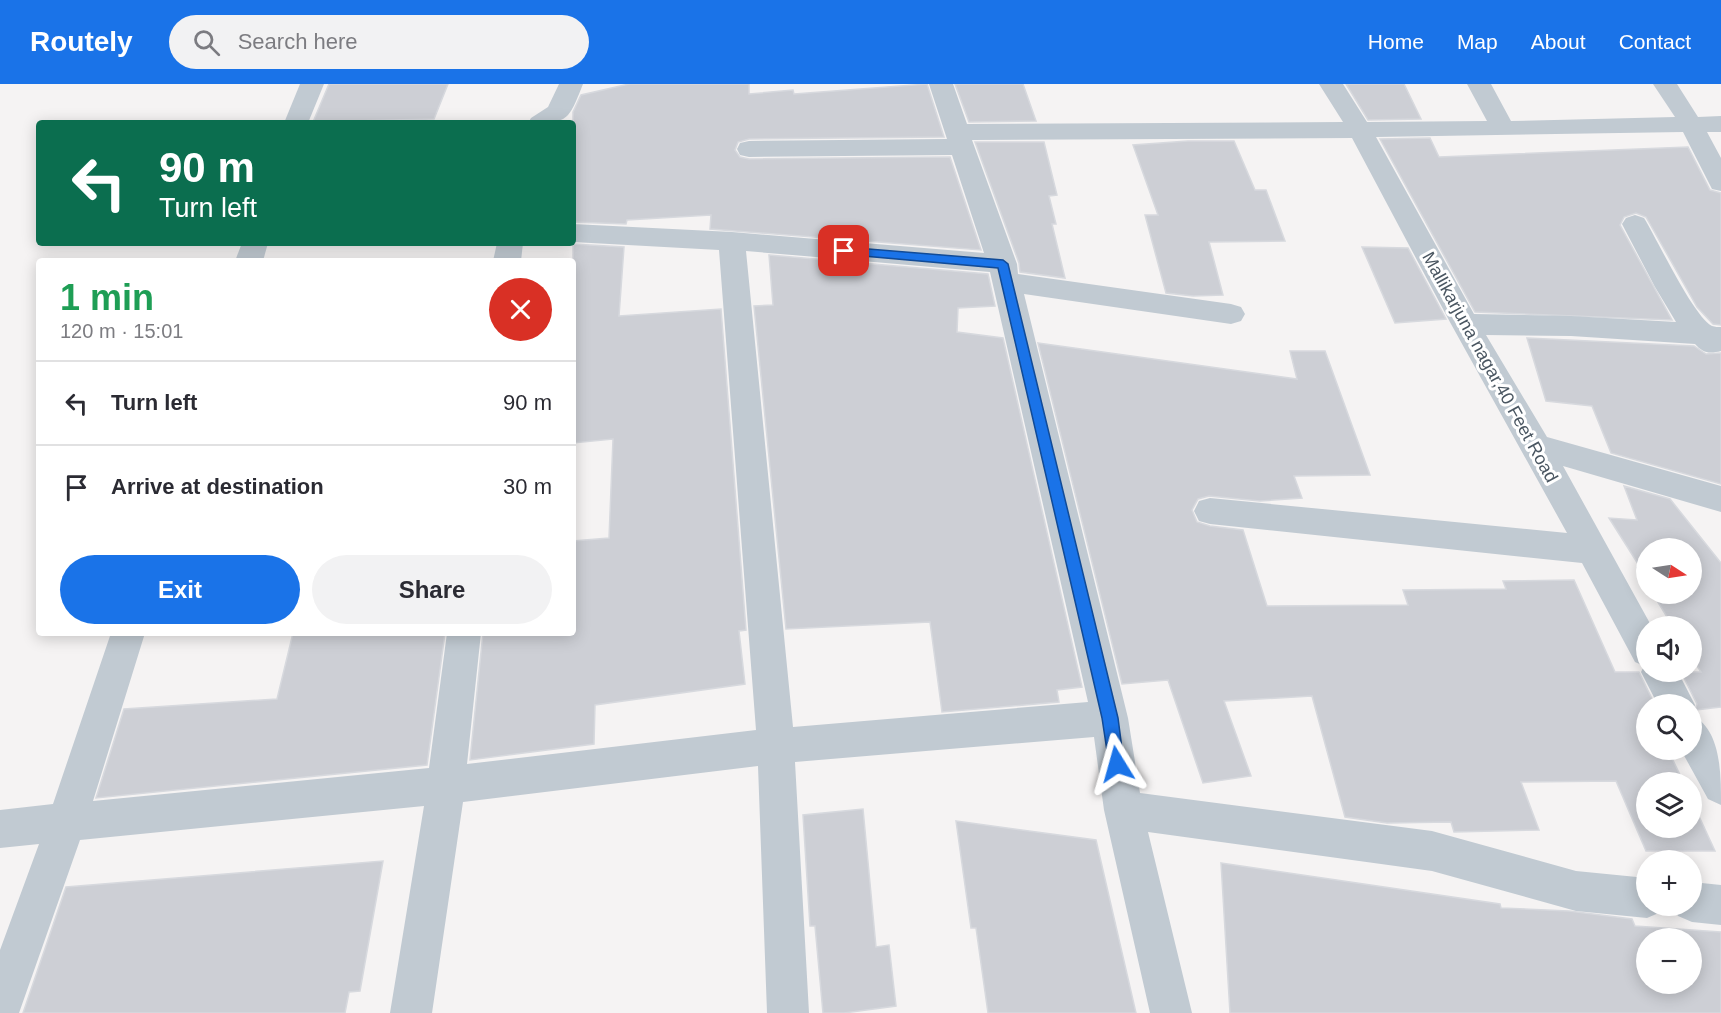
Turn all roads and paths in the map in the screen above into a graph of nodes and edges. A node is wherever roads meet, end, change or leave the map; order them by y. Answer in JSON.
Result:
{"nodes":[{"id":1,"x":312,"y":84,"type":"edge"},
{"id":2,"x":571,"y":84,"type":"edge"},
{"id":3,"x":941,"y":84,"type":"edge"},
{"id":4,"x":1331,"y":84,"type":"edge"},
{"id":5,"x":1479,"y":84,"type":"edge"},
{"id":6,"x":1665,"y":84,"type":"edge"},
{"id":7,"x":297,"y":120,"type":"edge"},
{"id":8,"x":548,"y":120,"type":"edge"},
{"id":9,"x":1691,"y":124,"type":"junction"},
{"id":10,"x":1721,"y":124,"type":"edge"},
{"id":11,"x":1359,"y":128,"type":"junction"},
{"id":12,"x":1503,"y":129,"type":"junction"},
{"id":13,"x":961,"y":140,"type":"junction"},
{"id":14,"x":749,"y":149,"type":"dead end"},
{"id":15,"x":1721,"y":183,"type":"edge"},
{"id":16,"x":1635,"y":224,"type":"dead end"},
{"id":17,"x":576,"y":233,"type":"edge"},
{"id":18,"x":732,"y":241,"type":"junction"},
{"id":19,"x":1005,"y":273,"type":"junction"},
{"id":20,"x":1231,"y":314,"type":"dead end"},
{"id":21,"x":1465,"y":324,"type":"junction"},
{"id":22,"x":1714,"y":342,"type":"edge"},
{"id":23,"x":1536,"y":446,"type":"junction"},
{"id":24,"x":1721,"y":499,"type":"edge"},
{"id":25,"x":1210,"y":511,"type":"dead end"},
{"id":26,"x":1592,"y":550,"type":"junction"},
{"id":27,"x":1636,"y":631,"type":"edge"},
{"id":28,"x":127,"y":636,"type":"edge"},
{"id":29,"x":464,"y":636,"type":"edge"},
{"id":30,"x":1110,"y":718,"type":"junction"},
{"id":31,"x":776,"y":746,"type":"junction"},
{"id":32,"x":1702,"y":751,"type":"edge"},
{"id":33,"x":446,"y":785,"type":"junction"},
{"id":34,"x":1721,"y":786,"type":"edge"},
{"id":35,"x":1123,"y":810,"type":"junction"},
{"id":36,"x":67,"y":821,"type":"junction"},
{"id":37,"x":0,"y":829,"type":"edge"},
{"id":38,"x":1636,"y":897,"type":"edge"},
{"id":39,"x":1702,"y":903,"type":"edge"},
{"id":40,"x":1721,"y":905,"type":"edge"},
{"id":41,"x":0,"y":1007,"type":"edge"},
{"id":42,"x":411,"y":1013,"type":"edge"},
{"id":43,"x":789,"y":1013,"type":"edge"},
{"id":44,"x":1171,"y":1013,"type":"edge"}],
"edges":[{"from":1,"to":7,"type":"street"},
{"from":2,"to":8,"type":"street"},
{"from":3,"to":13,"type":"street"},
{"from":4,"to":11,"type":"street","name":"Mallikarjuna nagar,40 Feet Road"},
{"from":5,"to":12,"type":"street"},
{"from":6,"to":9,"type":"street"},
{"from":9,"to":10,"type":"street"},
{"from":9,"to":12,"type":"street"},
{"from":9,"to":15,"type":"street"},
{"from":11,"to":12,"type":"street"},
{"from":11,"to":13,"type":"street"},
{"from":11,"to":21,"type":"street","name":"Mallikarjuna nagar,40 Feet Road"},
{"from":13,"to":14,"type":"street"},
{"from":13,"to":19,"type":"street"},
{"from":16,"to":22,"type":"street"},
{"from":17,"to":18,"type":"street"},
{"from":18,"to":19,"type":"street"},
{"from":18,"to":31,"type":"street"},
{"from":19,"to":20,"type":"street"},
{"from":19,"to":30,"type":"street"},
{"from":21,"to":22,"type":"street"},
{"from":21,"to":23,"type":"street","name":"Mallikarjuna nagar,40 Feet Road"},
{"from":23,"to":24,"type":"street"},
{"from":23,"to":26,"type":"street","name":"Mallikarjuna nagar,40 Feet Road"},
{"from":25,"to":26,"type":"street"},
{"from":26,"to":27,"type":"street","name":"Mallikarjuna nagar,40 Feet Road"},
{"from":28,"to":36,"type":"street"},
{"from":29,"to":33,"type":"street"},
{"from":30,"to":31,"type":"street"},
{"from":30,"to":35,"type":"street"},
{"from":31,"to":33,"type":"street"},
{"from":31,"to":43,"type":"street"},
{"from":32,"to":34,"type":"street"},
{"from":33,"to":36,"type":"street"},
{"from":33,"to":42,"type":"street"},
{"from":35,"to":38,"type":"street"},
{"from":35,"to":44,"type":"street"},
{"from":36,"to":37,"type":"street"},
{"from":36,"to":41,"type":"street"},
{"from":39,"to":40,"type":"street"}]}
